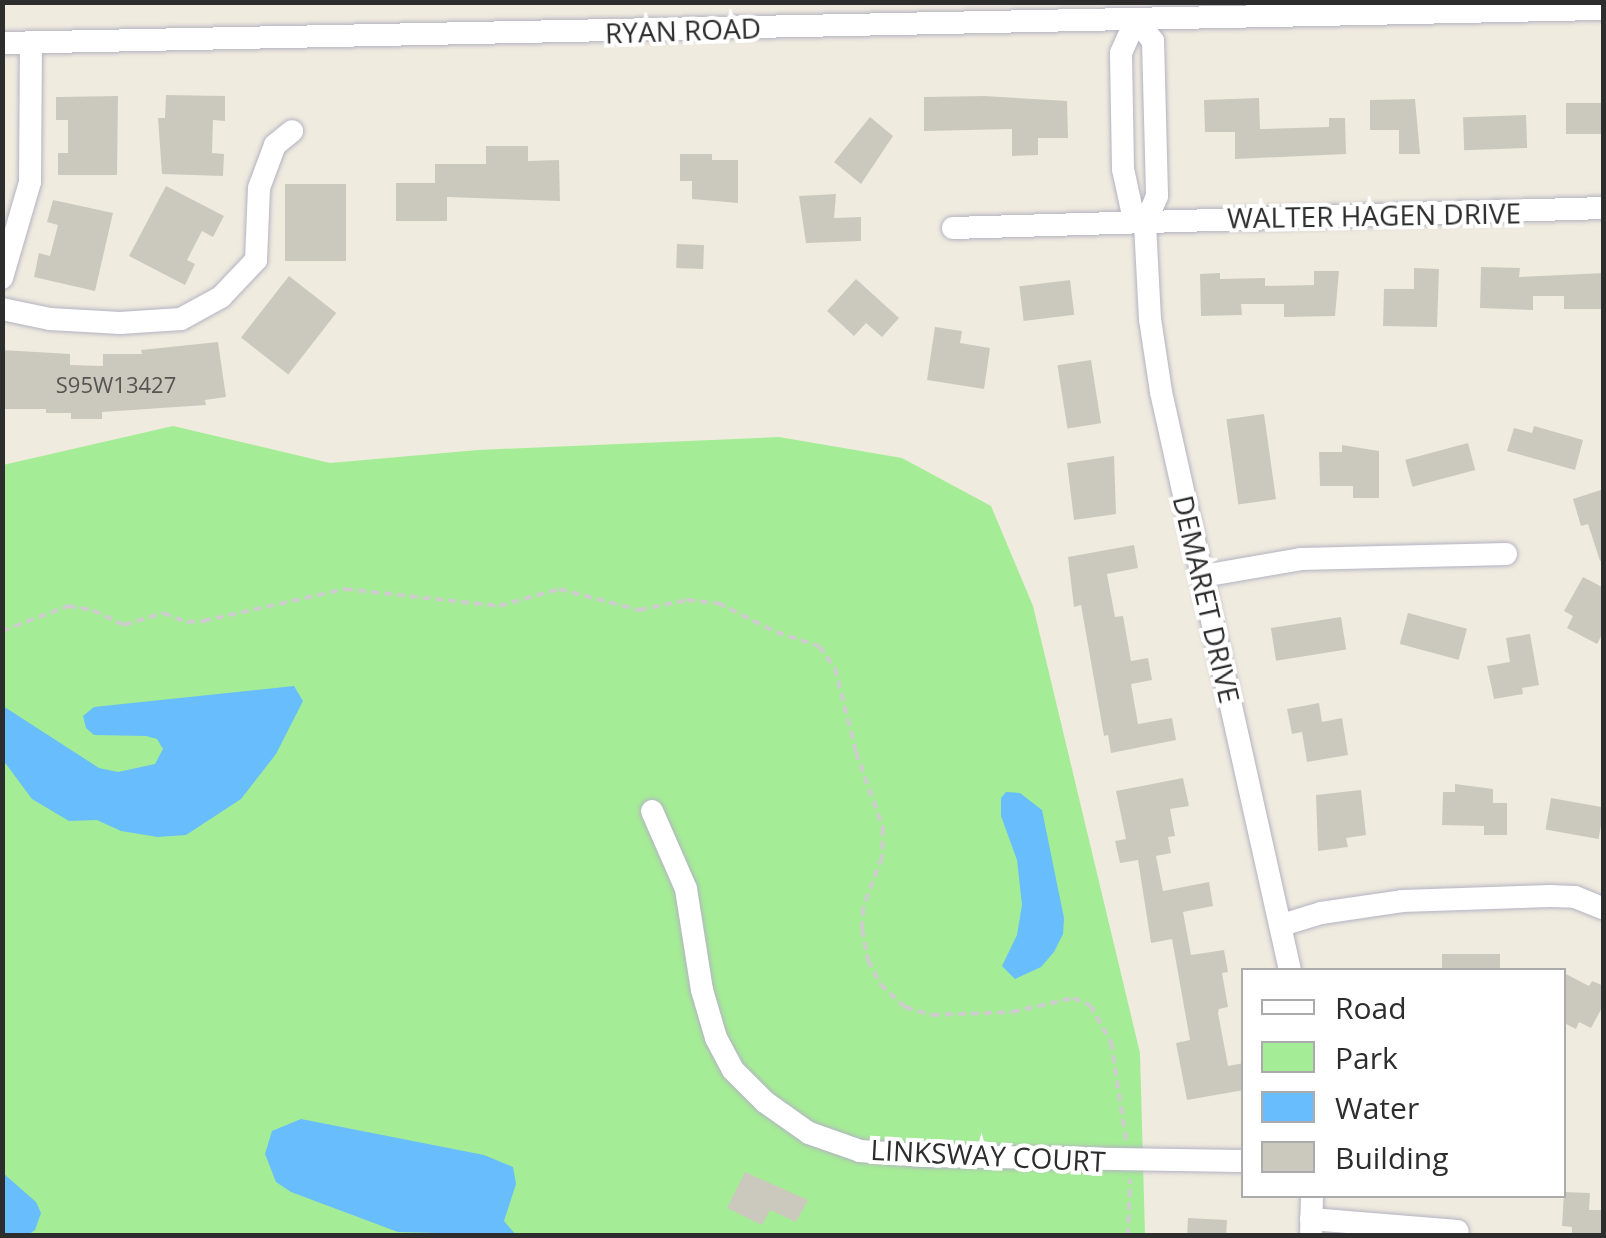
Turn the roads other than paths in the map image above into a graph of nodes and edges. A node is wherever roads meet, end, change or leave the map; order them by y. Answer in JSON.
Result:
{"nodes":[{"id":1,"x":1604,"y":9,"type":"edge"},
{"id":2,"x":1136,"y":20,"type":"junction"},
{"id":3,"x":2,"y":43,"type":"edge"},
{"id":4,"x":32,"y":43,"type":"junction"},
{"id":5,"x":292,"y":131,"type":"dead end"},
{"id":6,"x":1604,"y":208,"type":"edge"},
{"id":7,"x":1145,"y":224,"type":"junction"},
{"id":8,"x":952,"y":228,"type":"dead end"},
{"id":9,"x":2,"y":278,"type":"edge"},
{"id":10,"x":2,"y":308,"type":"edge"},
{"id":11,"x":1506,"y":554,"type":"dead end"},
{"id":12,"x":1203,"y":576,"type":"junction"},
{"id":13,"x":652,"y":811,"type":"dead end"},
{"id":14,"x":1604,"y":909,"type":"edge"},
{"id":15,"x":1282,"y":925,"type":"junction"},
{"id":16,"x":1290,"y":968,"type":"edge"},
{"id":17,"x":1241,"y":1160,"type":"edge"},
{"id":18,"x":1311,"y":1217,"type":"edge"},
{"id":19,"x":1458,"y":1231,"type":"dead end"}],
"edges":[{"from":1,"to":2,"type":"street","name":"RYAN ROAD"},
{"from":2,"to":4,"type":"street","name":"RYAN ROAD"},
{"from":2,"to":7,"type":"street","name":"DEMARET DRIVE"},
{"from":2,"to":7,"type":"street","name":"DEMARET DRIVE"},
{"from":3,"to":4,"type":"street","name":"RYAN ROAD"},
{"from":4,"to":9,"type":"street"},
{"from":5,"to":10,"type":"street"},
{"from":6,"to":7,"type":"street","name":"WALTER HAGEN DRIVE"},
{"from":7,"to":8,"type":"street","name":"WALTER HAGEN DRIVE"},
{"from":7,"to":12,"type":"street","name":"DEMARET DRIVE"},
{"from":11,"to":12,"type":"street"},
{"from":12,"to":15,"type":"street","name":"DEMARET DRIVE"},
{"from":13,"to":17,"type":"street","name":"LINKSWAY COURT"},
{"from":14,"to":15,"type":"street"},
{"from":15,"to":16,"type":"street","name":"DEMARET DRIVE"},
{"from":18,"to":19,"type":"street"}]}
